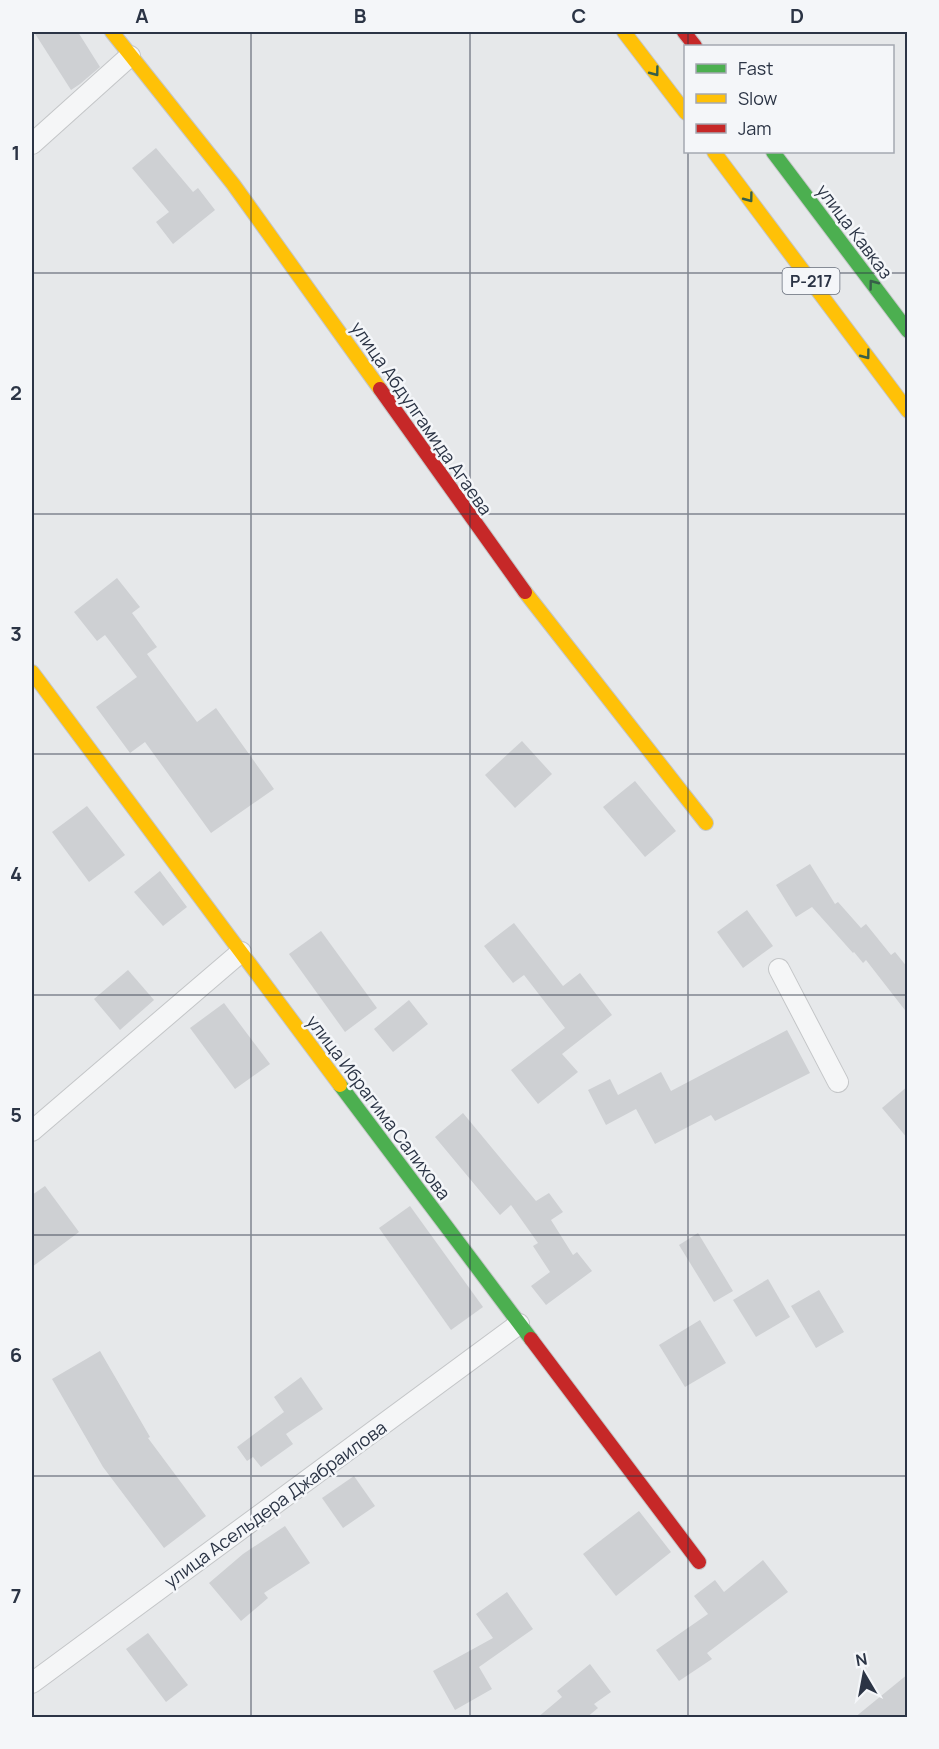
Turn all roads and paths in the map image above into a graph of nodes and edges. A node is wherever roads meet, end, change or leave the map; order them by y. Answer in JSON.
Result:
{"nodes":[{"id":1,"x":112,"y":32,"type":"edge"},
{"id":2,"x":624,"y":32,"type":"edge"},
{"id":3,"x":684,"y":32,"type":"edge"},
{"id":4,"x":694,"y":45,"type":"edge"},
{"id":5,"x":130,"y":56,"type":"junction"},
{"id":6,"x":684,"y":110,"type":"edge"},
{"id":7,"x":32,"y":144,"type":"edge"},
{"id":8,"x":715,"y":153,"type":"edge"},
{"id":9,"x":774,"y":153,"type":"edge"},
{"id":10,"x":908,"y":331,"type":"edge"},
{"id":11,"x":908,"y":411,"type":"edge"},
{"id":12,"x":32,"y":672,"type":"edge"},
{"id":13,"x":706,"y":823,"type":"dead end"},
{"id":14,"x":241,"y":952,"type":"junction"},
{"id":15,"x":779,"y":969,"type":"dead end"},
{"id":16,"x":838,"y":1082,"type":"dead end"},
{"id":17,"x":32,"y":1131,"type":"edge"},
{"id":18,"x":519,"y":1324,"type":"junction"},
{"id":19,"x":699,"y":1562,"type":"dead end"},
{"id":20,"x":32,"y":1683,"type":"edge"}],
"edges":[{"from":1,"to":5,"type":"main road","name":"улица Абдулгамида Агаева"},
{"from":2,"to":6,"type":"main road","one_way":true},
{"from":3,"to":4,"type":"main road"},
{"from":5,"to":7,"type":"street"},
{"from":5,"to":13,"type":"main road","name":"улица Абдулгамида Агаева"},
{"from":8,"to":11,"type":"main road","number":"Р-217","one_way":true},
{"from":10,"to":9,"type":"main road","name":"улица Кавказ","number":"Р-217","one_way":true},
{"from":12,"to":14,"type":"main road","name":"улица Ибрагима Салихова"},
{"from":14,"to":17,"type":"street"},
{"from":14,"to":18,"type":"main road","name":"улица Ибрагима Салихова"},
{"from":15,"to":16,"type":"street"},
{"from":18,"to":19,"type":"main road","name":"улица Ибрагима Салихова"},
{"from":18,"to":20,"type":"street","name":"улица Асельдера Джабраилова"}]}
